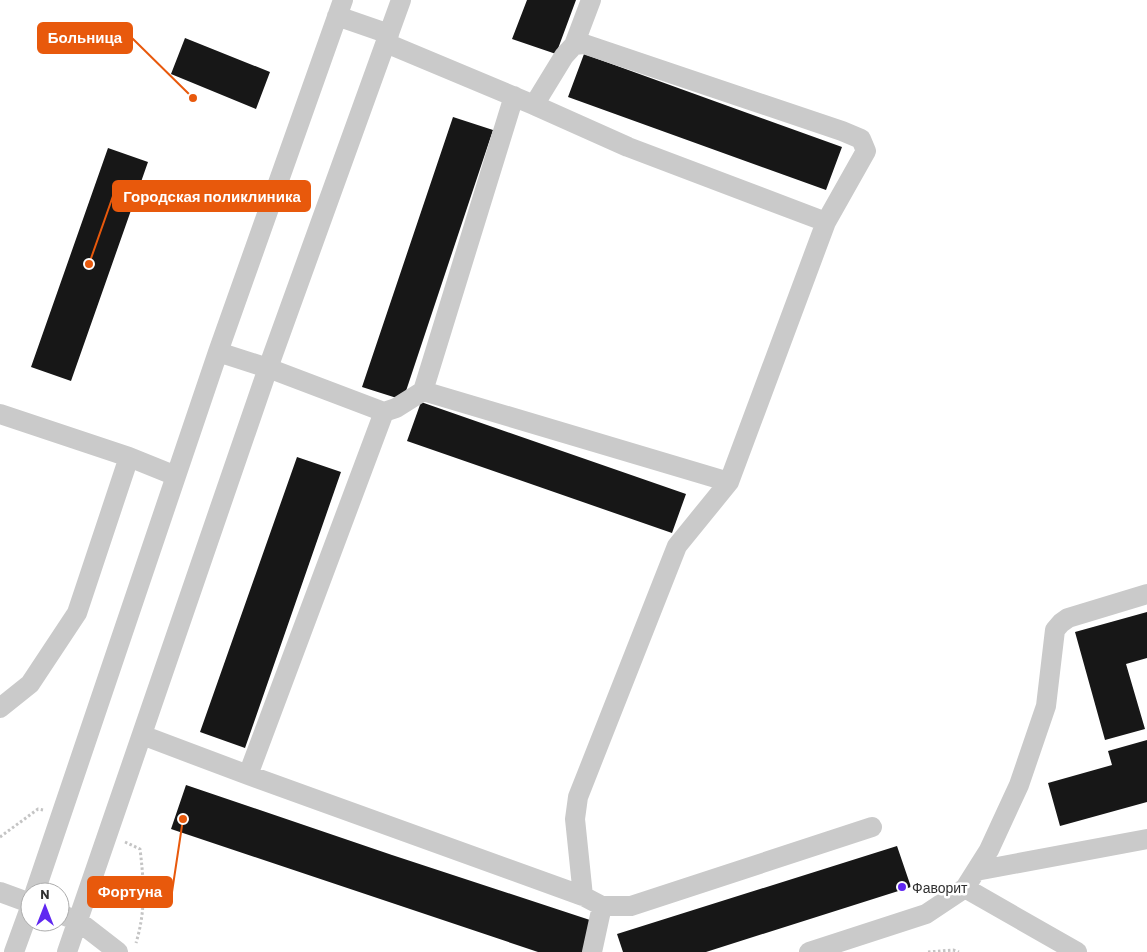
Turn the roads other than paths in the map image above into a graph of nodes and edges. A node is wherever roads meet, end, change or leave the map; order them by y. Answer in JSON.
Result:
{"nodes":[{"id":1,"x":401,"y":0,"type":"edge"},
{"id":2,"x":591,"y":0,"type":"edge"},
{"id":3,"x":340,"y":8,"type":"edge"},
{"id":4,"x":387,"y":39,"type":"junction"},
{"id":5,"x":574,"y":45,"type":"junction"},
{"id":6,"x":514,"y":96,"type":"junction"},
{"id":7,"x":534,"y":105,"type":"junction"},
{"id":8,"x":826,"y":222,"type":"junction"},
{"id":9,"x":218,"y":352,"type":"junction"},
{"id":10,"x":268,"y":368,"type":"junction"},
{"id":11,"x":424,"y":391,"type":"junction"},
{"id":12,"x":384,"y":412,"type":"junction"},
{"id":13,"x":0,"y":414,"type":"edge"},
{"id":14,"x":128,"y":457,"type":"junction"},
{"id":15,"x":176,"y":476,"type":"junction"},
{"id":16,"x":729,"y":482,"type":"junction"},
{"id":17,"x":1147,"y":594,"type":"edge"},
{"id":18,"x":0,"y":708,"type":"edge"},
{"id":19,"x":142,"y":734,"type":"junction"},
{"id":20,"x":248,"y":775,"type":"junction"},
{"id":21,"x":872,"y":827,"type":"dead end"},
{"id":22,"x":1147,"y":839,"type":"edge"},
{"id":23,"x":976,"y":871,"type":"junction"},
{"id":24,"x":38,"y":882,"type":"edge"},
{"id":25,"x":965,"y":888,"type":"junction"},
{"id":26,"x":0,"y":892,"type":"edge"},
{"id":27,"x":583,"y":896,"type":"junction"},
{"id":28,"x":20,"y":899,"type":"edge"},
{"id":29,"x":602,"y":906,"type":"junction"},
{"id":30,"x":70,"y":914,"type":"edge"},
{"id":31,"x":70,"y":918,"type":"edge"},
{"id":32,"x":21,"y":932,"type":"edge"},
{"id":33,"x":68,"y":932,"type":"edge"},
{"id":34,"x":0,"y":947,"type":"edge"},
{"id":35,"x":14,"y":952,"type":"edge"},
{"id":36,"x":66,"y":952,"type":"edge"},
{"id":37,"x":118,"y":952,"type":"edge"},
{"id":38,"x":592,"y":952,"type":"edge"},
{"id":39,"x":809,"y":952,"type":"edge"},
{"id":40,"x":1077,"y":952,"type":"edge"}],
"edges":[{"from":1,"to":4,"type":"street"},
{"from":2,"to":5,"type":"street"},
{"from":3,"to":4,"type":"street"},
{"from":3,"to":9,"type":"street"},
{"from":4,"to":6,"type":"street"},
{"from":4,"to":10,"type":"street"},
{"from":5,"to":7,"type":"street"},
{"from":5,"to":8,"type":"street"},
{"from":6,"to":7,"type":"street"},
{"from":6,"to":11,"type":"street"},
{"from":7,"to":8,"type":"street"},
{"from":8,"to":16,"type":"street"},
{"from":9,"to":10,"type":"street"},
{"from":9,"to":15,"type":"street"},
{"from":10,"to":12,"type":"street"},
{"from":10,"to":19,"type":"street"},
{"from":11,"to":12,"type":"street"},
{"from":11,"to":16,"type":"street"},
{"from":12,"to":20,"type":"street"},
{"from":13,"to":14,"type":"street"},
{"from":14,"to":15,"type":"street"},
{"from":14,"to":18,"type":"street"},
{"from":15,"to":24,"type":"street"},
{"from":16,"to":27,"type":"street"},
{"from":17,"to":23,"type":"street"},
{"from":19,"to":20,"type":"street"},
{"from":19,"to":30,"type":"street"},
{"from":20,"to":27,"type":"street"},
{"from":21,"to":29,"type":"street"},
{"from":22,"to":23,"type":"street"},
{"from":23,"to":25,"type":"street"},
{"from":25,"to":39,"type":"street"},
{"from":25,"to":40,"type":"street"},
{"from":26,"to":28,"type":"street"},
{"from":27,"to":29,"type":"street"},
{"from":29,"to":38,"type":"street"},
{"from":31,"to":37,"type":"street"},
{"from":32,"to":35,"type":"street"},
{"from":33,"to":36,"type":"street"},
{"from":34,"to":35,"type":"street"}]}
